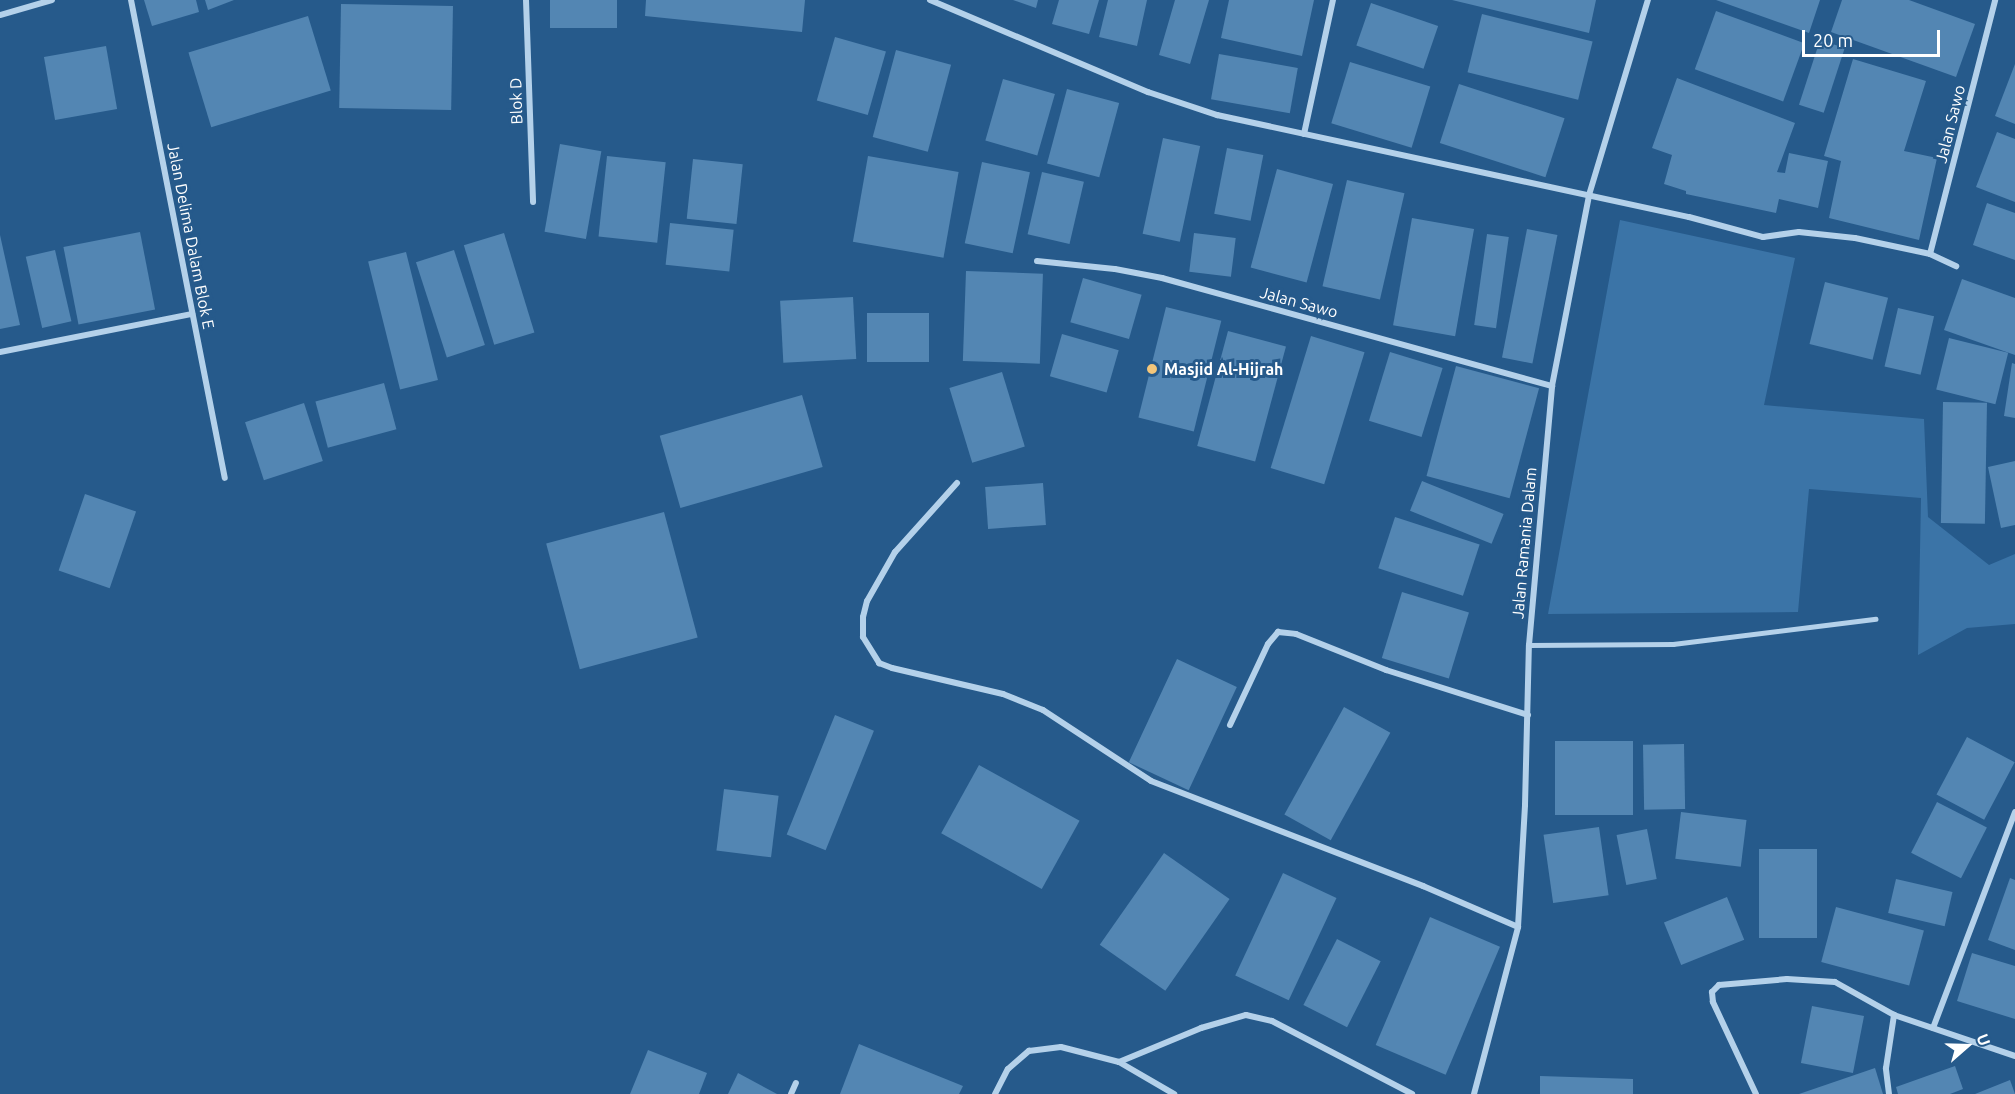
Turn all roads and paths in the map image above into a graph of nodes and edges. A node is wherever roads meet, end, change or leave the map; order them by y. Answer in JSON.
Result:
{"nodes":[{"id":1,"x":52,"y":0,"type":"edge"},
{"id":2,"x":131,"y":0,"type":"edge"},
{"id":3,"x":526,"y":0,"type":"edge"},
{"id":4,"x":930,"y":0,"type":"edge"},
{"id":5,"x":1333,"y":0,"type":"edge"},
{"id":6,"x":1648,"y":0,"type":"edge"},
{"id":7,"x":1995,"y":0,"type":"edge"},
{"id":8,"x":0,"y":15,"type":"edge"},
{"id":9,"x":1304,"y":134,"type":"junction"},
{"id":10,"x":1589,"y":195,"type":"junction"},
{"id":11,"x":533,"y":202,"type":"dead end"},
{"id":12,"x":1930,"y":254,"type":"junction"},
{"id":13,"x":1037,"y":261,"type":"dead end"},
{"id":14,"x":1956,"y":266,"type":"dead end"},
{"id":15,"x":192,"y":314,"type":"junction"},
{"id":16,"x":0,"y":352,"type":"edge"},
{"id":17,"x":1552,"y":386,"type":"junction"},
{"id":18,"x":225,"y":478,"type":"dead end"},
{"id":19,"x":957,"y":483,"type":"dead end"},
{"id":20,"x":1875,"y":619,"type":"dead end"},
{"id":21,"x":1529,"y":645,"type":"junction"},
{"id":22,"x":1528,"y":716,"type":"junction"},
{"id":23,"x":1230,"y":725,"type":"dead end"},
{"id":24,"x":2015,"y":812,"type":"edge"},
{"id":25,"x":1518,"y":927,"type":"junction"},
{"id":26,"x":1894,"y":1015,"type":"junction"},
{"id":27,"x":1933,"y":1028,"type":"junction"},
{"id":28,"x":2015,"y":1056,"type":"edge"},
{"id":29,"x":1119,"y":1062,"type":"junction"},
{"id":30,"x":796,"y":1083,"type":"dead end"},
{"id":31,"x":791,"y":1094,"type":"edge"},
{"id":32,"x":995,"y":1094,"type":"edge"},
{"id":33,"x":1174,"y":1094,"type":"edge"},
{"id":34,"x":1412,"y":1094,"type":"edge"},
{"id":35,"x":1474,"y":1094,"type":"edge"},
{"id":36,"x":1756,"y":1094,"type":"edge"},
{"id":37,"x":1889,"y":1094,"type":"edge"}],
"edges":[{"from":1,"to":8,"type":"street"},
{"from":2,"to":15,"type":"street","name":"Jalan Delima Dalam Blok E"},
{"from":3,"to":11,"type":"street","name":"Blok D"},
{"from":4,"to":9,"type":"street"},
{"from":5,"to":9,"type":"street"},
{"from":6,"to":10,"type":"street","name":"Jalan Ramania Dalam"},
{"from":7,"to":12,"type":"street","name":"Jalan Sawo"},
{"from":9,"to":10,"type":"street"},
{"from":10,"to":12,"type":"street"},
{"from":10,"to":17,"type":"street","name":"Jalan Ramania Dalam"},
{"from":12,"to":14,"type":"street"},
{"from":13,"to":17,"type":"street","name":"Jalan Sawo"},
{"from":15,"to":16,"type":"street"},
{"from":15,"to":18,"type":"street","name":"Jalan Delima Dalam Blok E"},
{"from":17,"to":21,"type":"street","name":"Jalan Ramania Dalam"},
{"from":19,"to":25,"type":"street"},
{"from":20,"to":21,"type":"lane"},
{"from":21,"to":22,"type":"street","name":"Jalan Ramania Dalam"},
{"from":22,"to":23,"type":"street"},
{"from":22,"to":25,"type":"street","name":"Jalan Ramania Dalam"},
{"from":24,"to":27,"type":"street"},
{"from":25,"to":35,"type":"street","name":"Jalan Ramania Dalam"},
{"from":26,"to":27,"type":"street"},
{"from":26,"to":36,"type":"street"},
{"from":26,"to":37,"type":"street"},
{"from":27,"to":28,"type":"street"},
{"from":29,"to":32,"type":"street"},
{"from":29,"to":33,"type":"street"},
{"from":29,"to":34,"type":"street"},
{"from":30,"to":31,"type":"street"}]}
